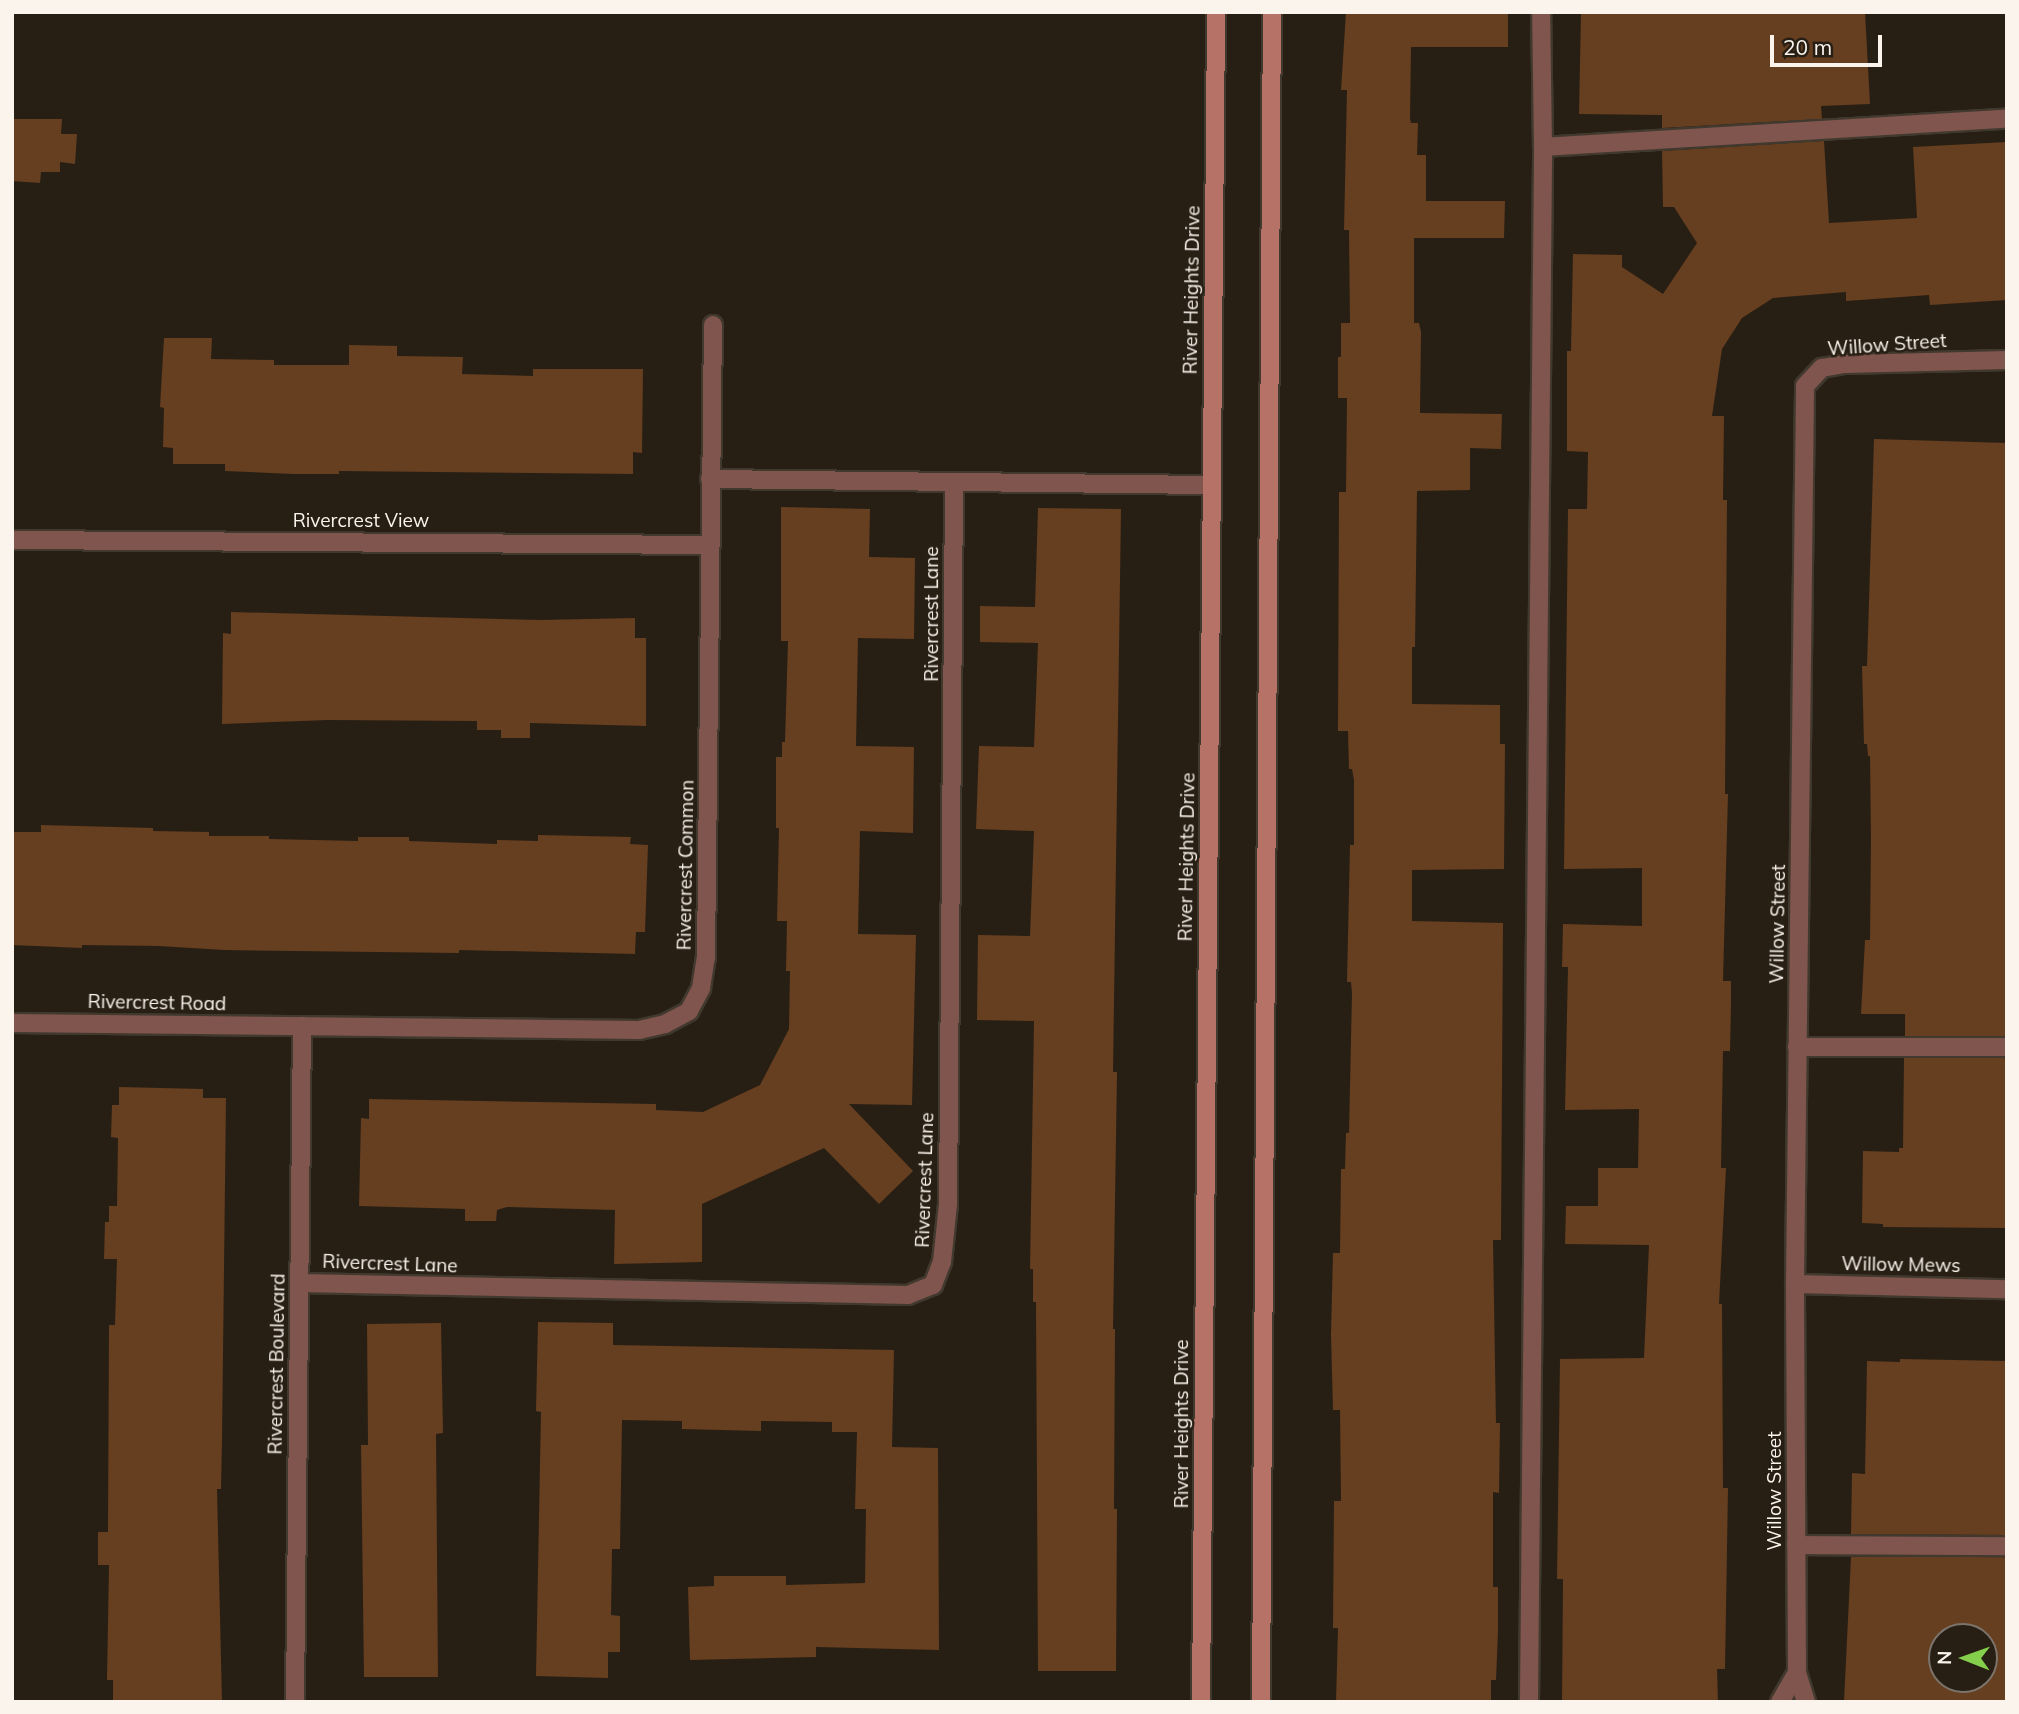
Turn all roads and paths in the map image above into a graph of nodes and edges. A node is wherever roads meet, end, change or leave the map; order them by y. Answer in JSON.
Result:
{"nodes":[{"id":1,"x":1216,"y":12,"type":"edge"},
{"id":2,"x":1272,"y":12,"type":"edge"},
{"id":3,"x":1541,"y":12,"type":"edge"},
{"id":4,"x":2007,"y":119,"type":"edge"},
{"id":5,"x":1543,"y":147,"type":"junction"},
{"id":6,"x":713,"y":325,"type":"dead end"},
{"id":7,"x":2007,"y":360,"type":"edge"},
{"id":8,"x":710,"y":479,"type":"junction"},
{"id":9,"x":954,"y":482,"type":"junction"},
{"id":10,"x":1211,"y":485,"type":"junction"},
{"id":11,"x":12,"y":540,"type":"edge"},
{"id":12,"x":709,"y":545,"type":"junction"},
{"id":13,"x":12,"y":1023,"type":"edge"},
{"id":14,"x":302,"y":1026,"type":"junction"},
{"id":15,"x":1797,"y":1046,"type":"junction"},
{"id":16,"x":2007,"y":1047,"type":"edge"},
{"id":17,"x":299,"y":1283,"type":"junction"},
{"id":18,"x":1795,"y":1283,"type":"junction"},
{"id":19,"x":2007,"y":1289,"type":"edge"},
{"id":20,"x":1796,"y":1545,"type":"junction"},
{"id":21,"x":2007,"y":1546,"type":"edge"},
{"id":22,"x":1797,"y":1673,"type":"junction"},
{"id":23,"x":295,"y":1702,"type":"edge"},
{"id":24,"x":1200,"y":1702,"type":"edge"},
{"id":25,"x":1261,"y":1702,"type":"edge"},
{"id":26,"x":1529,"y":1702,"type":"edge"},
{"id":27,"x":1780,"y":1702,"type":"edge"},
{"id":28,"x":1806,"y":1702,"type":"edge"}],
"edges":[{"from":1,"to":10,"type":"street","name":"River Heights Drive"},
{"from":2,"to":25,"type":"street"},
{"from":3,"to":5,"type":"street"},
{"from":4,"to":5,"type":"street"},
{"from":5,"to":26,"type":"street"},
{"from":6,"to":8,"type":"street","name":"Rivercrest Common"},
{"from":7,"to":15,"type":"street","name":"Willow Street"},
{"from":8,"to":9,"type":"street"},
{"from":8,"to":12,"type":"street","name":"Rivercrest Common"},
{"from":9,"to":10,"type":"street"},
{"from":9,"to":17,"type":"street","name":"Rivercrest Lane"},
{"from":10,"to":24,"type":"street","name":"River Heights Drive"},
{"from":11,"to":12,"type":"street","name":"Rivercrest View"},
{"from":12,"to":14,"type":"street","name":"Rivercrest Common"},
{"from":13,"to":14,"type":"street","name":"Rivercrest Road"},
{"from":14,"to":17,"type":"street","name":"Rivercrest Boulevard"},
{"from":15,"to":16,"type":"street"},
{"from":15,"to":18,"type":"street","name":"Willow Street"},
{"from":17,"to":23,"type":"street","name":"Rivercrest Boulevard"},
{"from":18,"to":19,"type":"street","name":"Willow Mews"},
{"from":18,"to":20,"type":"street","name":"Willow Street"},
{"from":20,"to":21,"type":"street"},
{"from":20,"to":22,"type":"street","name":"Willow Street"},
{"from":22,"to":27,"type":"street"},
{"from":22,"to":28,"type":"street","name":"Willow Street"}]}
